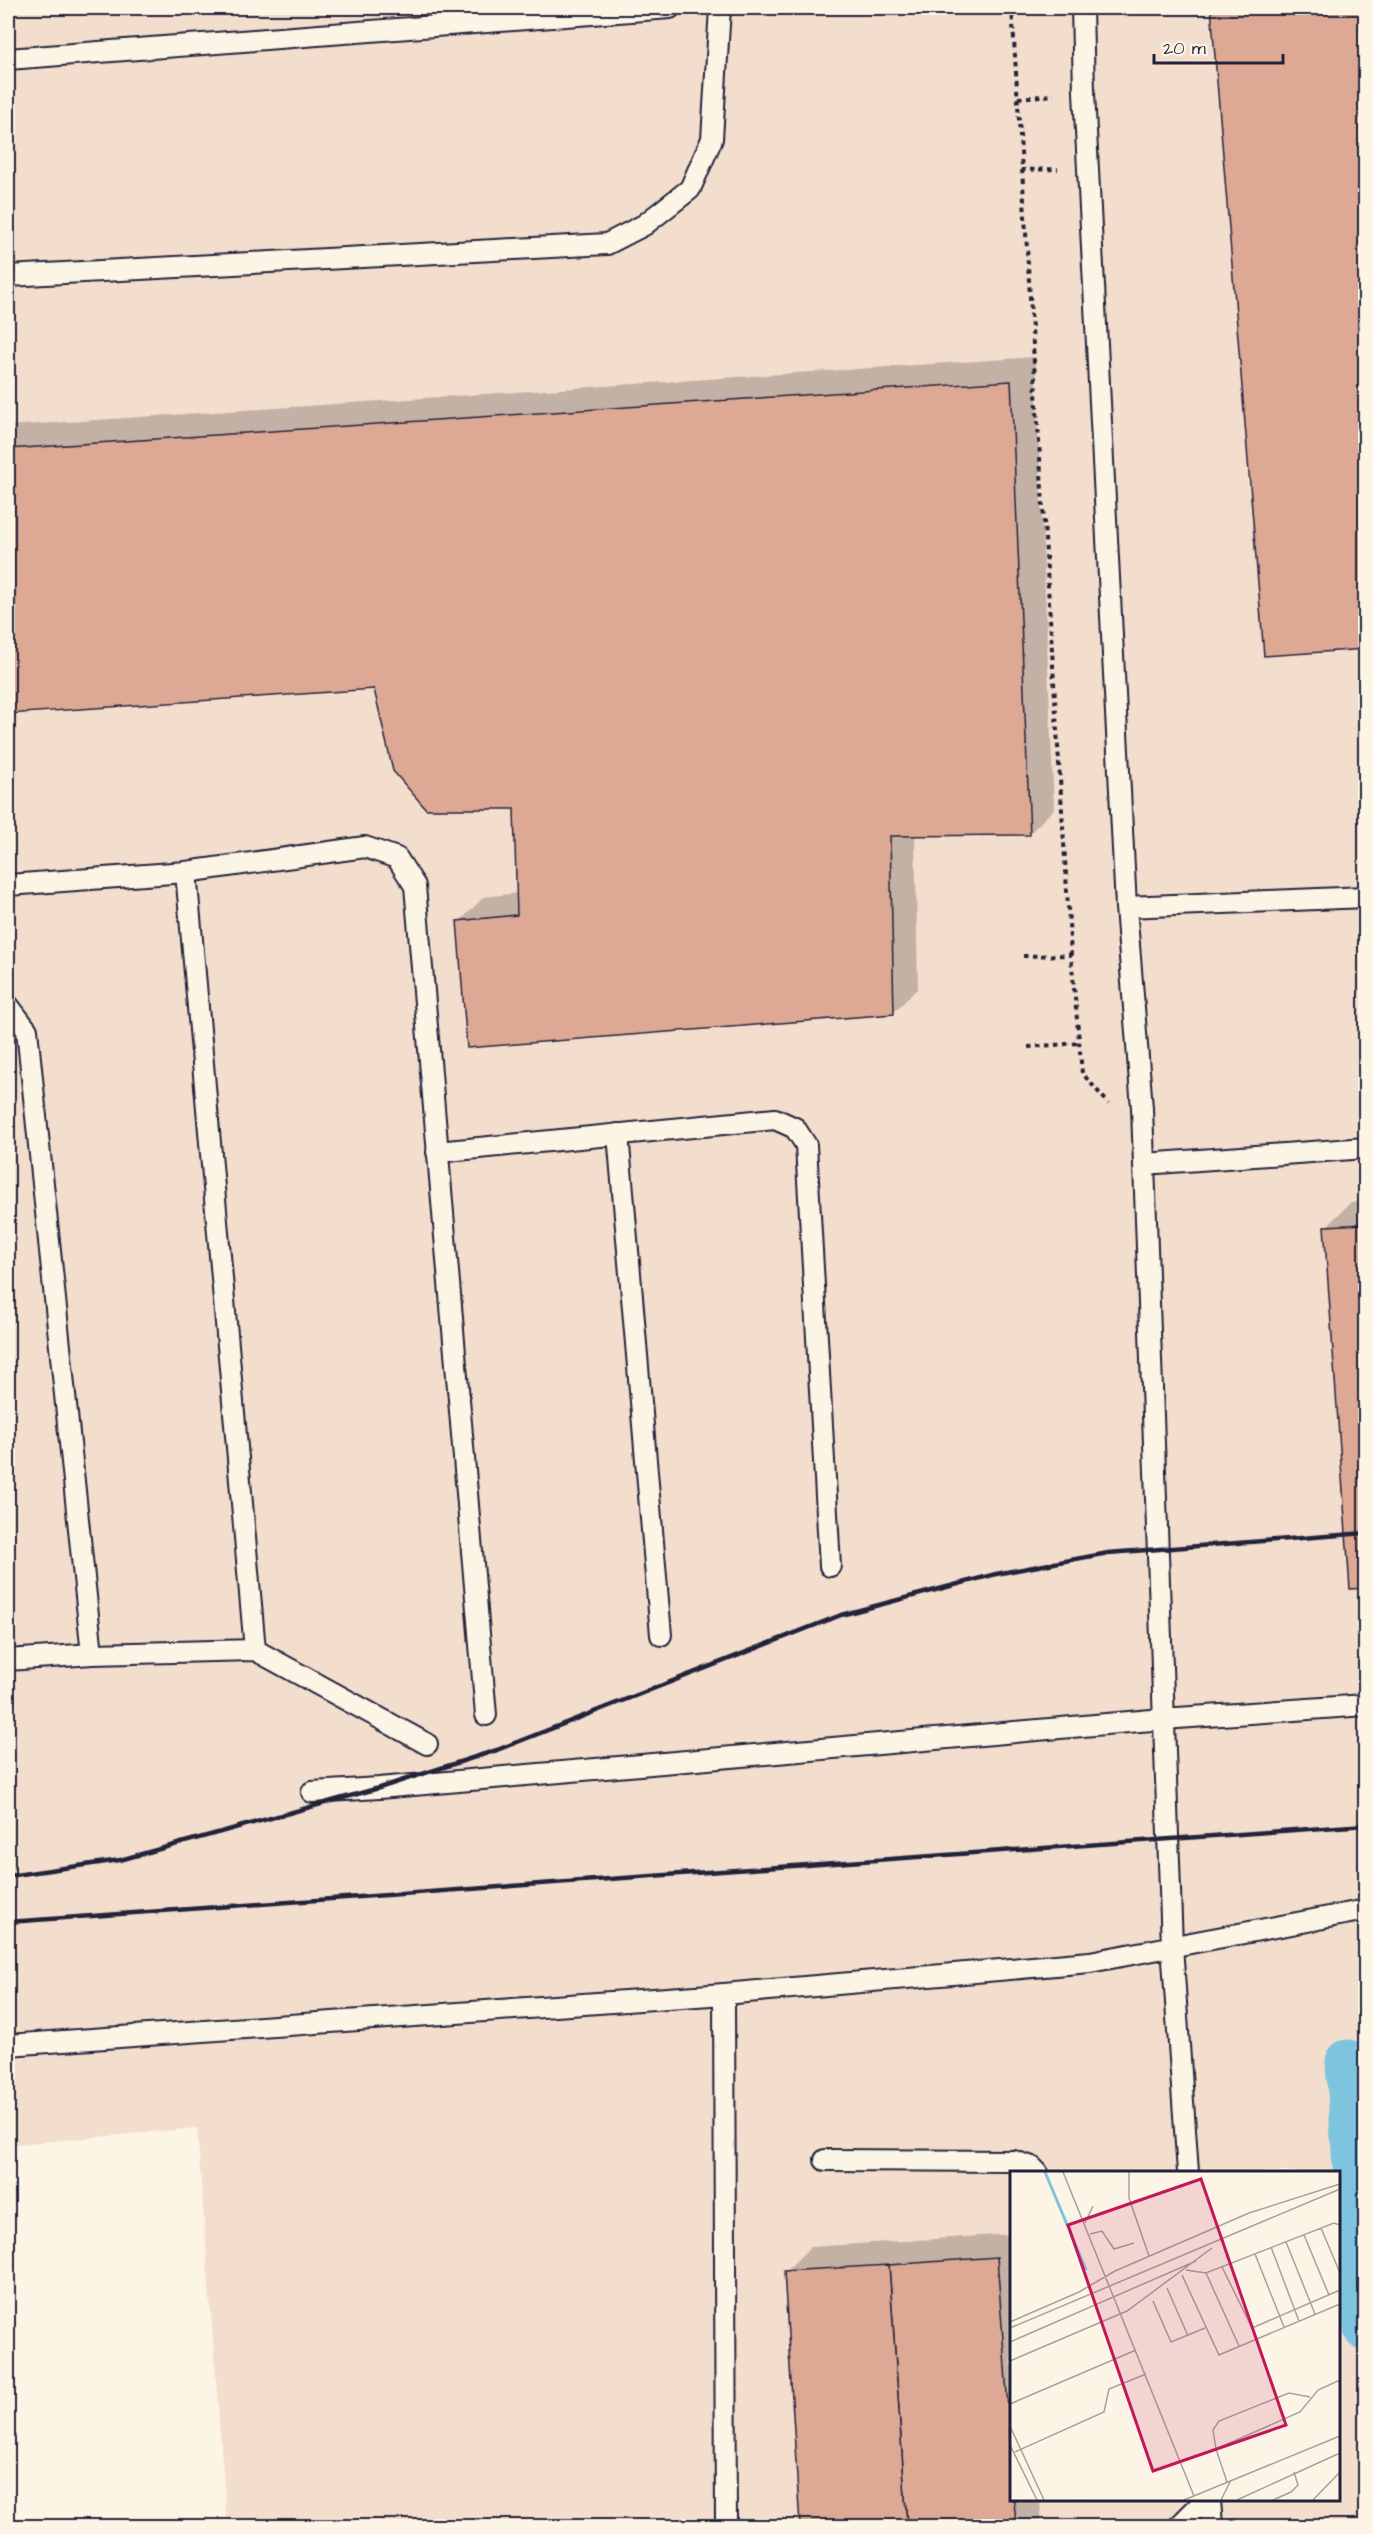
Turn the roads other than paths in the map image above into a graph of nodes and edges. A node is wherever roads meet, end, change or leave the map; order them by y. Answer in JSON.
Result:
{"nodes":[{"id":1,"x":670,"y":8,"type":"edge"},
{"id":2,"x":720,"y":8,"type":"edge"},
{"id":3,"x":1082,"y":8,"type":"edge"},
{"id":4,"x":8,"y":59,"type":"edge"},
{"id":5,"x":8,"y":276,"type":"edge"},
{"id":6,"x":186,"y":872,"type":"junction"},
{"id":7,"x":8,"y":885,"type":"edge"},
{"id":8,"x":1365,"y":897,"type":"edge"},
{"id":9,"x":1126,"y":907,"type":"junction"},
{"id":10,"x":8,"y":1005,"type":"edge"},
{"id":11,"x":618,"y":1134,"type":"junction"},
{"id":12,"x":1365,"y":1148,"type":"edge"},
{"id":13,"x":437,"y":1152,"type":"junction"},
{"id":14,"x":1144,"y":1164,"type":"junction"},
{"id":15,"x":830,"y":1566,"type":"dead end"},
{"id":16,"x":661,"y":1635,"type":"dead end"},
{"id":17,"x":255,"y":1650,"type":"junction"},
{"id":18,"x":92,"y":1654,"type":"junction"},
{"id":19,"x":8,"y":1660,"type":"edge"},
{"id":20,"x":1365,"y":1705,"type":"edge"},
{"id":21,"x":486,"y":1715,"type":"dead end"},
{"id":22,"x":1163,"y":1719,"type":"junction"},
{"id":23,"x":427,"y":1744,"type":"dead end"},
{"id":24,"x":312,"y":1792,"type":"dead end"},
{"id":25,"x":1365,"y":1910,"type":"edge"},
{"id":26,"x":1172,"y":1946,"type":"junction"},
{"id":27,"x":724,"y":1994,"type":"junction"},
{"id":28,"x":8,"y":2045,"type":"edge"},
{"id":29,"x":825,"y":2160,"type":"dead end"},
{"id":30,"x":1036,"y":2171,"type":"edge"},
{"id":31,"x":1188,"y":2171,"type":"edge"},
{"id":32,"x":1203,"y":2501,"type":"edge"},
{"id":33,"x":1210,"y":2501,"type":"edge"},
{"id":34,"x":726,"y":2526,"type":"edge"},
{"id":35,"x":1179,"y":2526,"type":"edge"},
{"id":36,"x":1212,"y":2526,"type":"edge"}],
"edges":[{"from":1,"to":4,"type":"lane"},
{"from":2,"to":5,"type":"lane"},
{"from":3,"to":9,"type":"lane"},
{"from":6,"to":7,"type":"lane"},
{"from":6,"to":13,"type":"lane"},
{"from":6,"to":17,"type":"lane"},
{"from":8,"to":9,"type":"lane"},
{"from":9,"to":14,"type":"lane"},
{"from":10,"to":18,"type":"lane"},
{"from":11,"to":13,"type":"lane"},
{"from":11,"to":15,"type":"lane"},
{"from":11,"to":16,"type":"lane"},
{"from":12,"to":14,"type":"lane"},
{"from":13,"to":21,"type":"lane"},
{"from":14,"to":22,"type":"lane"},
{"from":17,"to":18,"type":"lane"},
{"from":17,"to":23,"type":"lane"},
{"from":18,"to":19,"type":"lane"},
{"from":20,"to":22,"type":"lane"},
{"from":22,"to":24,"type":"lane"},
{"from":22,"to":26,"type":"lane"},
{"from":25,"to":26,"type":"lane"},
{"from":26,"to":27,"type":"lane"},
{"from":26,"to":31,"type":"lane"},
{"from":27,"to":28,"type":"lane"},
{"from":27,"to":34,"type":"lane"},
{"from":29,"to":30,"type":"lane"},
{"from":32,"to":35,"type":"lane"},
{"from":33,"to":36,"type":"lane"}]}
